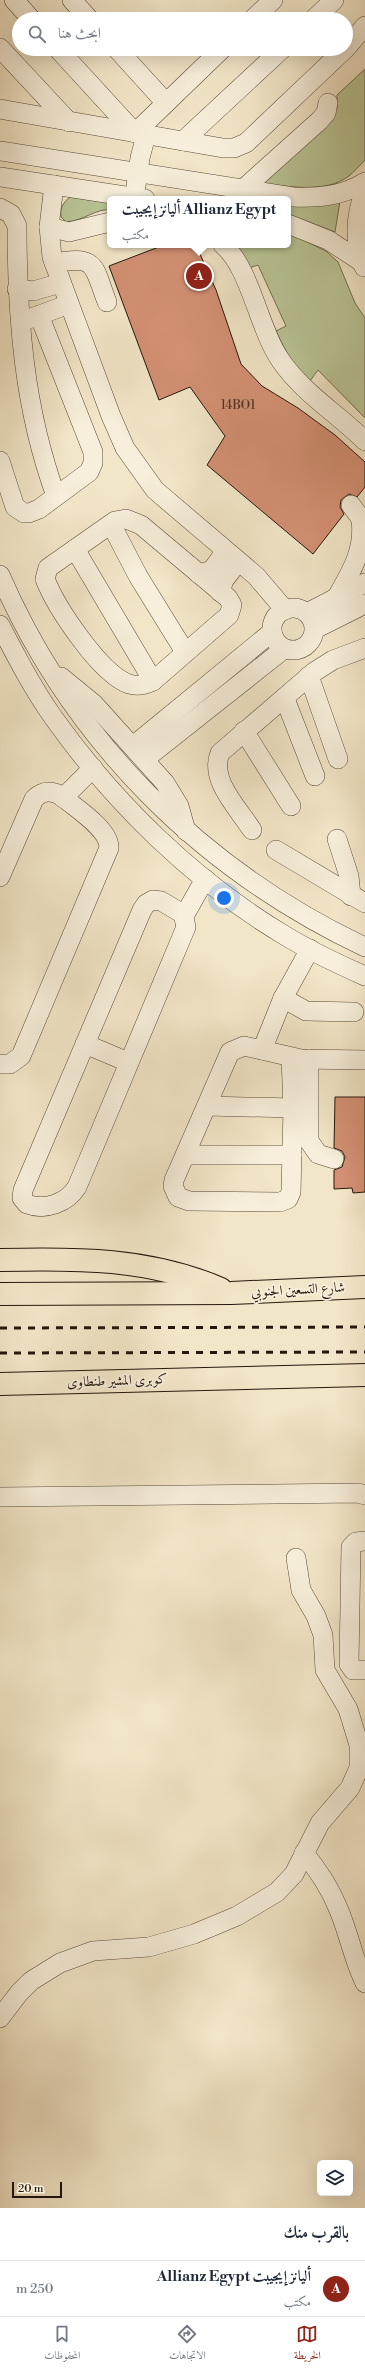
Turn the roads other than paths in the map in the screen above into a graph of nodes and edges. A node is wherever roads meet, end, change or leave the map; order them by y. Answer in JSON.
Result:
{"nodes":[{"id":1,"x":14,"y":0,"type":"edge"},
{"id":2,"x":72,"y":0,"type":"edge"},
{"id":3,"x":273,"y":0,"type":"edge"},
{"id":4,"x":334,"y":0,"type":"edge"},
{"id":5,"x":25,"y":12,"type":"edge"},
{"id":6,"x":83,"y":12,"type":"edge"},
{"id":7,"x":260,"y":12,"type":"edge"},
{"id":8,"x":321,"y":12,"type":"edge"},
{"id":9,"x":365,"y":26,"type":"edge"},
{"id":10,"x":353,"y":41,"type":"edge"},
{"id":11,"x":0,"y":48,"type":"edge"},
{"id":12,"x":65,"y":56,"type":"edge"},
{"id":13,"x":123,"y":56,"type":"edge"},
{"id":14,"x":215,"y":56,"type":"edge"},
{"id":15,"x":274,"y":56,"type":"edge"},
{"id":16,"x":339,"y":56,"type":"edge"},
{"id":17,"x":166,"y":103,"type":"junction"},
{"id":18,"x":328,"y":103,"type":"dead end"},
{"id":19,"x":0,"y":109,"type":"edge"},
{"id":20,"x":69,"y":122,"type":"junction"},
{"id":21,"x":141,"y":134,"type":"junction"},
{"id":22,"x":183,"y":141,"type":"junction"},
{"id":23,"x":0,"y":151,"type":"edge"},
{"id":24,"x":137,"y":173,"type":"junction"},
{"id":25,"x":0,"y":177,"type":"edge"},
{"id":26,"x":365,"y":182,"type":"edge"},
{"id":27,"x":54,"y":186,"type":"junction"},
{"id":28,"x":242,"y":190,"type":"junction"},
{"id":29,"x":365,"y":192,"type":"edge"},
{"id":30,"x":126,"y":196,"type":"edge"},
{"id":31,"x":140,"y":196,"type":"edge"},
{"id":32,"x":0,"y":208,"type":"edge"},
{"id":33,"x":107,"y":223,"type":"edge"},
{"id":34,"x":291,"y":225,"type":"edge"},
{"id":35,"x":50,"y":227,"type":"junction"},
{"id":36,"x":225,"y":248,"type":"edge"},
{"id":37,"x":54,"y":263,"type":"junction"},
{"id":38,"x":363,"y":266,"type":"edge"},
{"id":39,"x":61,"y":283,"type":"junction"},
{"id":40,"x":17,"y":289,"type":"junction"},
{"id":41,"x":107,"y":302,"type":"dead end"},
{"id":42,"x":69,"y":304,"type":"junction"},
{"id":43,"x":39,"y":315,"type":"junction"},
{"id":44,"x":20,"y":322,"type":"junction"},
{"id":45,"x":365,"y":441,"type":"edge"},
{"id":46,"x":0,"y":461,"type":"edge"},
{"id":47,"x":56,"y":496,"type":"junction"},
{"id":48,"x":359,"y":516,"type":"edge"},
{"id":49,"x":111,"y":524,"type":"junction"},
{"id":50,"x":75,"y":549,"type":"junction"},
{"id":51,"x":232,"y":557,"type":"junction"},
{"id":52,"x":199,"y":574,"type":"junction"},
{"id":53,"x":0,"y":575,"type":"edge"},
{"id":54,"x":365,"y":583,"type":"edge"},
{"id":55,"x":220,"y":592,"type":"junction"},
{"id":56,"x":337,"y":597,"type":"junction"},
{"id":57,"x":365,"y":604,"type":"edge"},
{"id":58,"x":285,"y":610,"type":"junction"},
{"id":59,"x":311,"y":621,"type":"junction"},
{"id":60,"x":0,"y":625,"type":"edge"},
{"id":61,"x":272,"y":632,"type":"junction"},
{"id":62,"x":284,"y":648,"type":"junction"},
{"id":63,"x":365,"y":648,"type":"edge"},
{"id":64,"x":185,"y":652,"type":"junction"},
{"id":65,"x":50,"y":670,"type":"junction"},
{"id":66,"x":309,"y":676,"type":"junction"},
{"id":67,"x":153,"y":681,"type":"junction"},
{"id":68,"x":285,"y":699,"type":"junction"},
{"id":69,"x":244,"y":731,"type":"junction"},
{"id":70,"x":133,"y":746,"type":"junction"},
{"id":71,"x":145,"y":759,"type":"junction"},
{"id":72,"x":338,"y":759,"type":"dead end"},
{"id":73,"x":93,"y":768,"type":"junction"},
{"id":74,"x":315,"y":776,"type":"dead end"},
{"id":75,"x":63,"y":798,"type":"junction"},
{"id":76,"x":291,"y":806,"type":"dead end"},
{"id":77,"x":252,"y":830,"type":"dead end"},
{"id":78,"x":186,"y":831,"type":"junction"},
{"id":79,"x":337,"y":839,"type":"dead end"},
{"id":80,"x":170,"y":850,"type":"junction"},
{"id":81,"x":276,"y":850,"type":"dead end"},
{"id":82,"x":0,"y":877,"type":"edge"},
{"id":83,"x":205,"y":880,"type":"junction"},
{"id":84,"x":358,"y":899,"type":"edge"},
{"id":85,"x":184,"y":916,"type":"junction"},
{"id":86,"x":365,"y":947,"type":"edge"},
{"id":87,"x":310,"y":949,"type":"junction"},
{"id":88,"x":365,"y":976,"type":"edge"},
{"id":89,"x":283,"y":998,"type":"junction"},
{"id":90,"x":354,"y":1012,"type":"dead end"},
{"id":91,"x":86,"y":1044,"type":"junction"},
{"id":92,"x":262,"y":1050,"type":"junction"},
{"id":93,"x":291,"y":1058,"type":"junction"},
{"id":94,"x":314,"y":1059,"type":"junction"},
{"id":95,"x":365,"y":1060,"type":"edge"},
{"id":96,"x":128,"y":1062,"type":"junction"},
{"id":97,"x":0,"y":1064,"type":"edge"},
{"id":98,"x":207,"y":1106,"type":"junction"},
{"id":99,"x":293,"y":1108,"type":"junction"},
{"id":100,"x":334,"y":1153,"type":"dead end"},
{"id":101,"x":186,"y":1155,"type":"junction"},
{"id":102,"x":292,"y":1155,"type":"junction"},
{"id":103,"x":0,"y":1260,"type":"edge"},
{"id":104,"x":365,"y":1287,"type":"edge"},
{"id":105,"x":231,"y":1293,"type":"junction"},
{"id":106,"x":0,"y":1294,"type":"edge"},
{"id":107,"x":365,"y":1375,"type":"edge"},
{"id":108,"x":0,"y":1384,"type":"edge"},
{"id":109,"x":363,"y":1492,"type":"edge"},
{"id":110,"x":0,"y":1497,"type":"edge"},
{"id":111,"x":365,"y":1541,"type":"edge"},
{"id":112,"x":296,"y":1558,"type":"dead end"},
{"id":113,"x":365,"y":1670,"type":"edge"},
{"id":114,"x":360,"y":1776,"type":"edge"},
{"id":115,"x":304,"y":1853,"type":"junction"},
{"id":116,"x":365,"y":1983,"type":"edge"},
{"id":117,"x":0,"y":2018,"type":"edge"}],
"edges":[{"from":1,"to":5,"type":"street"},
{"from":2,"to":6,"type":"street"},
{"from":3,"to":7,"type":"street"},
{"from":4,"to":8,"type":"street"},
{"from":9,"to":10,"type":"street"},
{"from":11,"to":20,"type":"street"},
{"from":12,"to":21,"type":"street"},
{"from":13,"to":17,"type":"street"},
{"from":14,"to":17,"type":"street"},
{"from":15,"to":22,"type":"street"},
{"from":16,"to":22,"type":"street"},
{"from":17,"to":21,"type":"street"},
{"from":18,"to":28,"type":"street"},
{"from":19,"to":20,"type":"street"},
{"from":20,"to":21,"type":"street"},
{"from":21,"to":22,"type":"street"},
{"from":21,"to":24,"type":"street"},
{"from":23,"to":24,"type":"street"},
{"from":24,"to":28,"type":"street"},
{"from":24,"to":31,"type":"street"},
{"from":25,"to":27,"type":"street"},
{"from":26,"to":28,"type":"street"},
{"from":27,"to":30,"type":"street"},
{"from":27,"to":35,"type":"street"},
{"from":29,"to":38,"type":"street"},
{"from":32,"to":40,"type":"street"},
{"from":33,"to":35,"type":"street"},
{"from":34,"to":38,"type":"street"},
{"from":35,"to":37,"type":"street"},
{"from":36,"to":45,"type":"street"},
{"from":37,"to":39,"type":"street"},
{"from":37,"to":41,"type":"street"},
{"from":39,"to":40,"type":"street"},
{"from":39,"to":42,"type":"street"},
{"from":40,"to":44,"type":"street"},
{"from":42,"to":43,"type":"street"},
{"from":42,"to":51,"type":"street"},
{"from":43,"to":44,"type":"street"},
{"from":43,"to":47,"type":"street"},
{"from":44,"to":47,"type":"street"},
{"from":46,"to":47,"type":"street"},
{"from":48,"to":56,"type":"street"},
{"from":49,"to":50,"type":"street"},
{"from":49,"to":52,"type":"street"},
{"from":49,"to":64,"type":"street"},
{"from":50,"to":67,"type":"street"},
{"from":50,"to":67,"type":"street"},
{"from":51,"to":52,"type":"street"},
{"from":51,"to":55,"type":"street"},
{"from":51,"to":58,"type":"street"},
{"from":52,"to":55,"type":"street"},
{"from":53,"to":65,"type":"street"},
{"from":54,"to":56,"type":"street"},
{"from":55,"to":64,"type":"street"},
{"from":56,"to":59,"type":"street"},
{"from":57,"to":59,"type":"street"},
{"from":58,"to":59,"type":"street"},
{"from":58,"to":61,"type":"street"},
{"from":59,"to":62,"type":"street"},
{"from":60,"to":73,"type":"street"},
{"from":61,"to":62,"type":"street"},
{"from":61,"to":70,"type":"street"},
{"from":62,"to":71,"type":"street"},
{"from":63,"to":66,"type":"street"},
{"from":64,"to":67,"type":"street"},
{"from":65,"to":70,"type":"street"},
{"from":65,"to":78,"type":"street"},
{"from":66,"to":68,"type":"street"},
{"from":66,"to":72,"type":"street"},
{"from":68,"to":69,"type":"street"},
{"from":68,"to":74,"type":"street"},
{"from":69,"to":76,"type":"street"},
{"from":69,"to":77,"type":"street"},
{"from":70,"to":71,"type":"street"},
{"from":71,"to":78,"type":"street"},
{"from":73,"to":75,"type":"street"},
{"from":73,"to":80,"type":"street"},
{"from":75,"to":82,"type":"street"},
{"from":75,"to":97,"type":"street"},
{"from":78,"to":80,"type":"street"},
{"from":78,"to":86,"type":"street"},
{"from":79,"to":84,"type":"street"},
{"from":80,"to":83,"type":"street"},
{"from":81,"to":84,"type":"street"},
{"from":83,"to":85,"type":"street"},
{"from":83,"to":87,"type":"street"},
{"from":85,"to":91,"type":"street"},
{"from":85,"to":96,"type":"street"},
{"from":87,"to":88,"type":"street"},
{"from":87,"to":89,"type":"street"},
{"from":89,"to":90,"type":"street"},
{"from":89,"to":92,"type":"street"},
{"from":91,"to":96,"type":"street"},
{"from":91,"to":96,"type":"street"},
{"from":92,"to":93,"type":"street"},
{"from":92,"to":98,"type":"street"},
{"from":93,"to":94,"type":"street"},
{"from":93,"to":99,"type":"street"},
{"from":94,"to":95,"type":"street"},
{"from":94,"to":100,"type":"street"},
{"from":98,"to":99,"type":"street"},
{"from":98,"to":101,"type":"street"},
{"from":99,"to":102,"type":"street"},
{"from":101,"to":102,"type":"street"},
{"from":101,"to":102,"type":"street"},
{"from":103,"to":105,"type":"highway"},
{"from":104,"to":105,"type":"highway","name":"شارع التسعين الجنوبي"},
{"from":105,"to":106,"type":"highway"},
{"from":107,"to":108,"type":"highway","name":"كوبرى المشير طنطاوى"},
{"from":109,"to":110,"type":"street"},
{"from":111,"to":113,"type":"street"},
{"from":112,"to":114,"type":"street"},
{"from":114,"to":115,"type":"street"},
{"from":115,"to":116,"type":"street"},
{"from":115,"to":117,"type":"street"}]}
